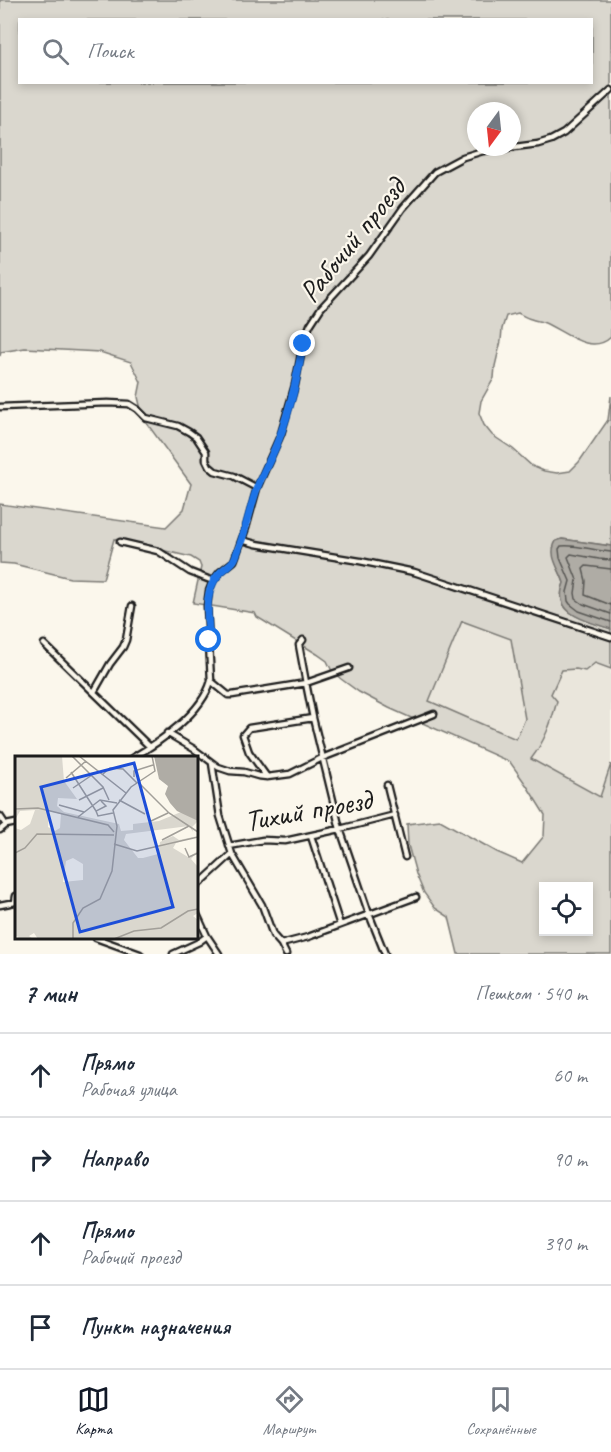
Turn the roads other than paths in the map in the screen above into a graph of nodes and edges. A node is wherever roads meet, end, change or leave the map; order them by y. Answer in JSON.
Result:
{"nodes":[{"id":1,"x":611,"y":90,"type":"edge"},
{"id":2,"x":0,"y":407,"type":"edge"},
{"id":3,"x":257,"y":488,"type":"junction"},
{"id":4,"x":242,"y":540,"type":"junction"},
{"id":5,"x":120,"y":542,"type":"dead end"},
{"id":6,"x":213,"y":581,"type":"junction"},
{"id":7,"x":132,"y":606,"type":"dead end"},
{"id":8,"x":611,"y":637,"type":"edge"},
{"id":9,"x":303,"y":640,"type":"dead end"},
{"id":10,"x":44,"y":644,"type":"dead end"},
{"id":11,"x":349,"y":668,"type":"dead end"},
{"id":12,"x":211,"y":681,"type":"junction"},
{"id":13,"x":306,"y":682,"type":"junction"},
{"id":14,"x":94,"y":692,"type":"junction"},
{"id":15,"x":435,"y":714,"type":"dead end"},
{"id":16,"x":313,"y":718,"type":"junction"},
{"id":17,"x":167,"y":733,"type":"junction"},
{"id":18,"x":150,"y":747,"type":"junction"},
{"id":19,"x":135,"y":756,"type":"edge"},
{"id":20,"x":322,"y":758,"type":"junction"},
{"id":21,"x":212,"y":763,"type":"junction"},
{"id":22,"x":267,"y":777,"type":"junction"},
{"id":23,"x":387,"y":785,"type":"dead end"},
{"id":24,"x":395,"y":815,"type":"junction"},
{"id":25,"x":0,"y":816,"type":"edge"},
{"id":26,"x":15,"y":824,"type":"edge"},
{"id":27,"x":6,"y":825,"type":"junction"},
{"id":28,"x":340,"y":829,"type":"junction"},
{"id":29,"x":0,"y":830,"type":"edge"},
{"id":30,"x":310,"y":836,"type":"junction"},
{"id":31,"x":229,"y":846,"type":"junction"},
{"id":32,"x":232,"y":854,"type":"junction"},
{"id":33,"x":405,"y":857,"type":"dead end"},
{"id":34,"x":198,"y":885,"type":"edge"},
{"id":35,"x":416,"y":897,"type":"dead end"},
{"id":36,"x":15,"y":902,"type":"edge"},
{"id":37,"x":0,"y":905,"type":"edge"},
{"id":38,"x":369,"y":914,"type":"junction"},
{"id":39,"x":198,"y":916,"type":"edge"},
{"id":40,"x":340,"y":925,"type":"junction"},
{"id":41,"x":207,"y":936,"type":"junction"},
{"id":42,"x":99,"y":939,"type":"edge"},
{"id":43,"x":281,"y":944,"type":"junction"},
{"id":44,"x":140,"y":954,"type":"edge"},
{"id":45,"x":173,"y":954,"type":"edge"},
{"id":46,"x":219,"y":954,"type":"edge"},
{"id":47,"x":286,"y":954,"type":"edge"},
{"id":48,"x":385,"y":954,"type":"edge"}],
"edges":[{"from":1,"to":3,"type":"street","name":"Рабочий проезд"},
{"from":2,"to":3,"type":"street"},
{"from":3,"to":4,"type":"street","name":"Рабочий проезд"},
{"from":4,"to":6,"type":"street","name":"Рабочий проезд"},
{"from":4,"to":8,"type":"street"},
{"from":5,"to":6,"type":"street"},
{"from":6,"to":12,"type":"street"},
{"from":7,"to":14,"type":"street"},
{"from":9,"to":13,"type":"street"},
{"from":10,"to":14,"type":"street"},
{"from":11,"to":13,"type":"street"},
{"from":12,"to":13,"type":"street"},
{"from":12,"to":17,"type":"street"},
{"from":13,"to":16,"type":"street"},
{"from":14,"to":18,"type":"street"},
{"from":15,"to":20,"type":"street"},
{"from":16,"to":20,"type":"street"},
{"from":16,"to":22,"type":"street"},
{"from":17,"to":18,"type":"street"},
{"from":17,"to":21,"type":"street"},
{"from":18,"to":19,"type":"street"},
{"from":20,"to":22,"type":"street"},
{"from":20,"to":28,"type":"street"},
{"from":21,"to":22,"type":"street"},
{"from":21,"to":31,"type":"street"},
{"from":23,"to":24,"type":"street"},
{"from":24,"to":28,"type":"street","name":"Тихий проезд"},
{"from":24,"to":33,"type":"street"},
{"from":25,"to":27,"type":"street"},
{"from":26,"to":27,"type":"street"},
{"from":27,"to":29,"type":"street"},
{"from":28,"to":30,"type":"street","name":"Тихий проезд"},
{"from":28,"to":38,"type":"street"},
{"from":30,"to":31,"type":"street","name":"Тихий проезд"},
{"from":30,"to":40,"type":"street"},
{"from":31,"to":32,"type":"street"},
{"from":32,"to":34,"type":"street"},
{"from":32,"to":43,"type":"street"},
{"from":35,"to":38,"type":"street"},
{"from":36,"to":37,"type":"street"},
{"from":38,"to":40,"type":"street"},
{"from":38,"to":48,"type":"street"},
{"from":39,"to":41,"type":"street"},
{"from":40,"to":43,"type":"street"},
{"from":41,"to":45,"type":"street"},
{"from":41,"to":46,"type":"street"},
{"from":42,"to":44,"type":"street"},
{"from":43,"to":47,"type":"street"}]}
